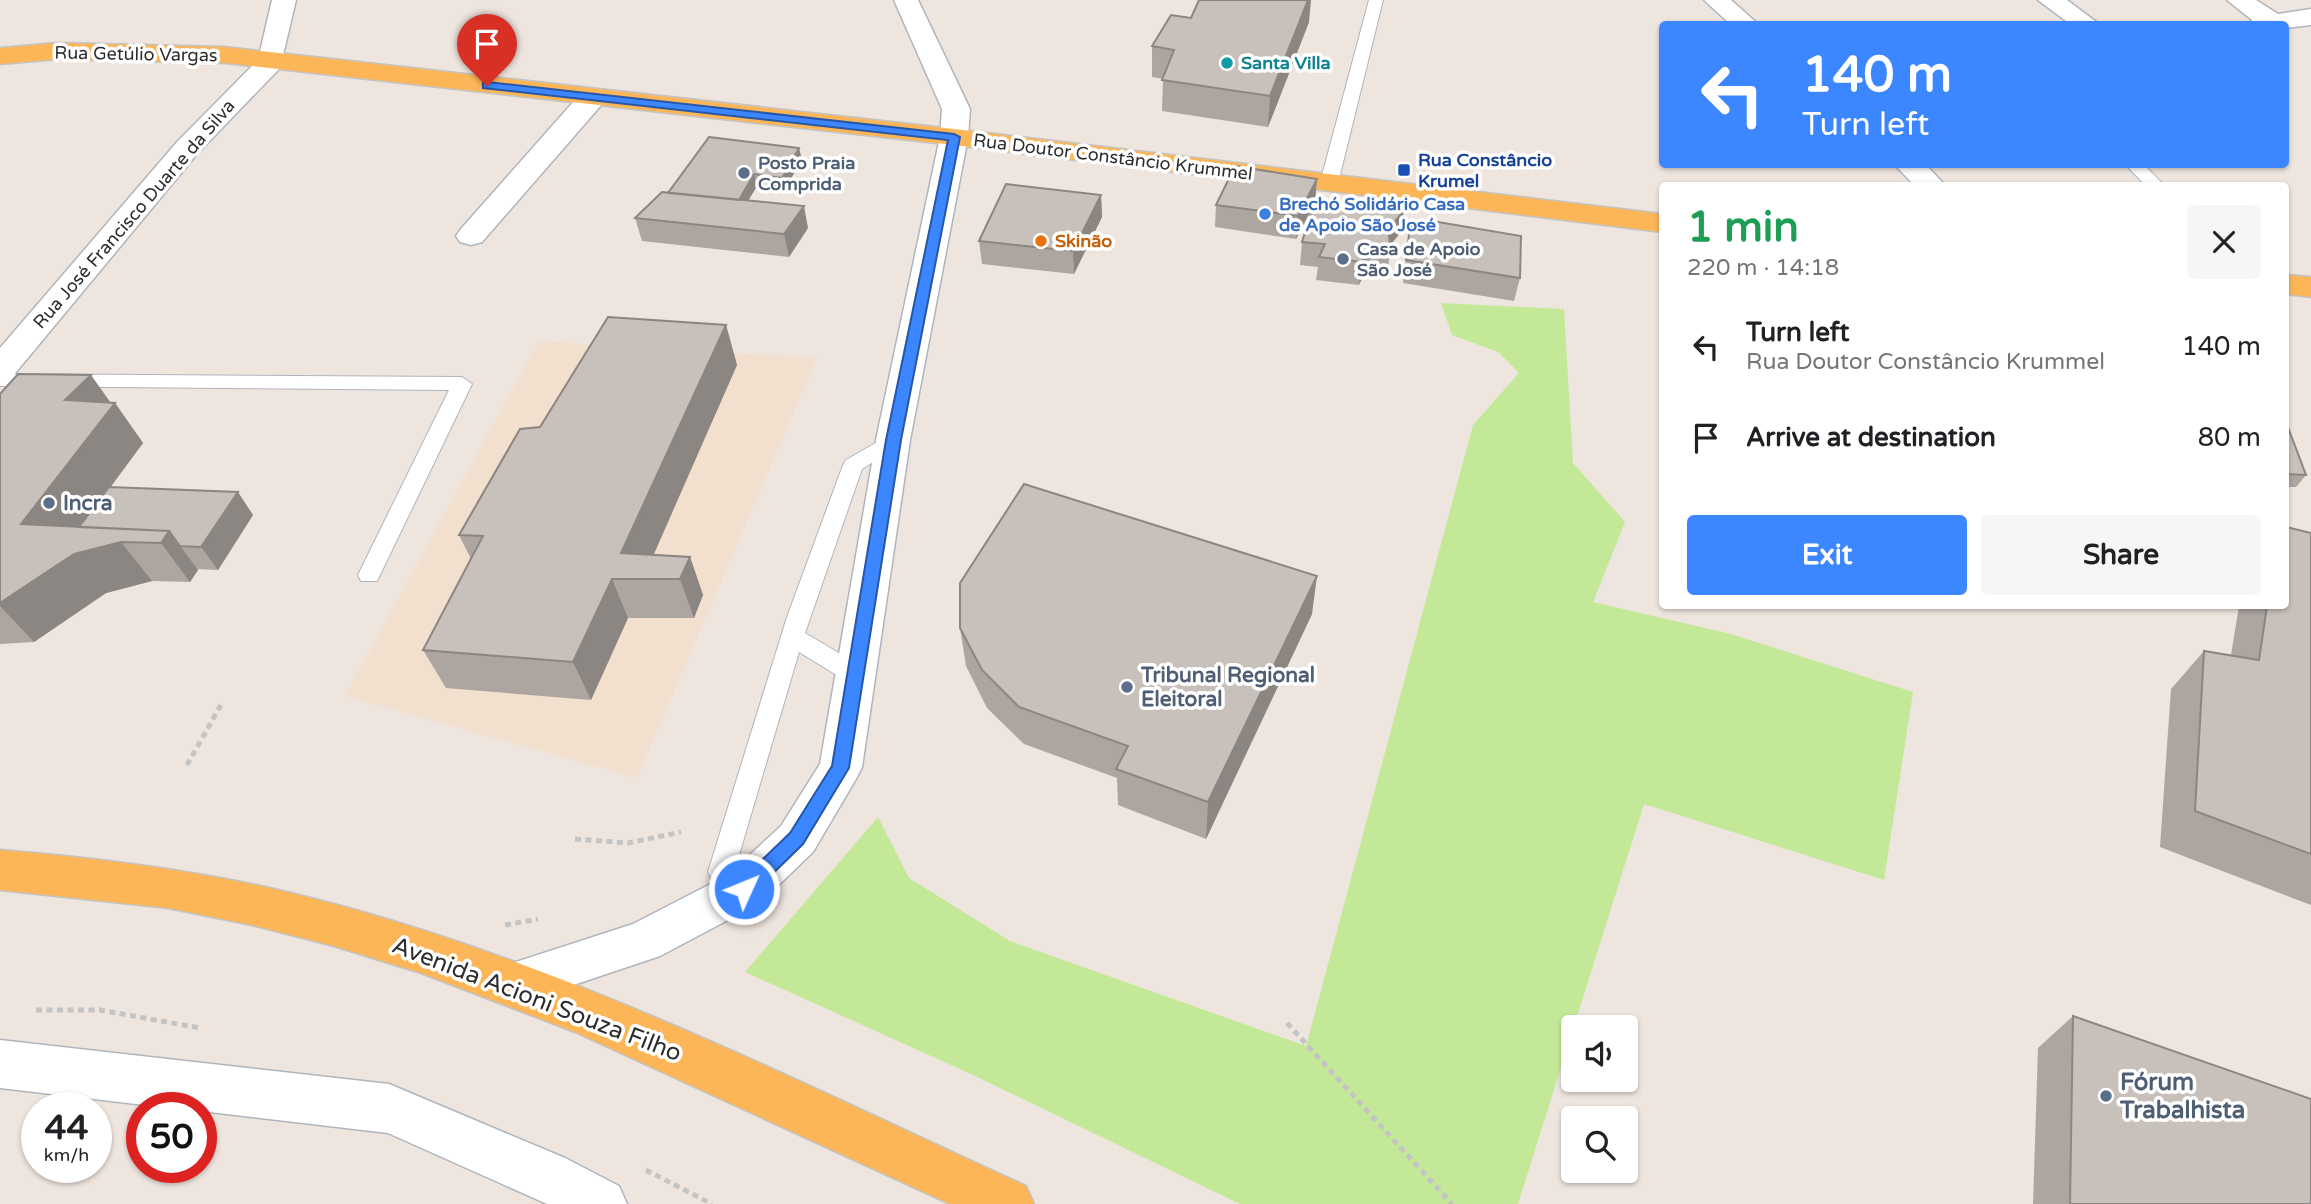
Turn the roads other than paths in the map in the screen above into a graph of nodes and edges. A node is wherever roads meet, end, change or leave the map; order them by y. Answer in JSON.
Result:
{"nodes":[{"id":1,"x":284,"y":0,"type":"edge"},
{"id":2,"x":906,"y":0,"type":"edge"},
{"id":3,"x":1376,"y":0,"type":"edge"},
{"id":4,"x":1716,"y":0,"type":"edge"},
{"id":5,"x":2050,"y":0,"type":"edge"},
{"id":6,"x":2239,"y":0,"type":"edge"},
{"id":7,"x":2311,"y":17,"type":"edge"},
{"id":8,"x":1741,"y":21,"type":"edge"},
{"id":9,"x":2082,"y":21,"type":"edge"},
{"id":10,"x":2265,"y":21,"type":"edge"},
{"id":11,"x":2287,"y":21,"type":"edge"},
{"id":12,"x":0,"y":56,"type":"edge"},
{"id":13,"x":271,"y":62,"type":"junction"},
{"id":14,"x":593,"y":97,"type":"junction"},
{"id":15,"x":954,"y":137,"type":"junction"},
{"id":16,"x":1913,"y":168,"type":"edge"},
{"id":17,"x":2137,"y":168,"type":"edge"},
{"id":18,"x":1928,"y":182,"type":"edge"},
{"id":19,"x":2153,"y":182,"type":"edge"},
{"id":20,"x":1329,"y":183,"type":"junction"},
{"id":21,"x":1659,"y":223,"type":"edge"},
{"id":22,"x":471,"y":236,"type":"dead end"},
{"id":23,"x":2289,"y":285,"type":"edge"},
{"id":24,"x":2311,"y":287,"type":"edge"},
{"id":25,"x":0,"y":369,"type":"edge"},
{"id":26,"x":0,"y":380,"type":"edge"},
{"id":27,"x":894,"y":440,"type":"junction"},
{"id":28,"x":369,"y":575,"type":"dead end"},
{"id":29,"x":792,"y":636,"type":"junction"},
{"id":30,"x":856,"y":676,"type":"junction"},
{"id":31,"x":0,"y":870,"type":"edge"},
{"id":32,"x":721,"y":872,"type":"dead end"},
{"id":33,"x":512,"y":984,"type":"junction"},
{"id":34,"x":0,"y":1065,"type":"edge"},
{"id":35,"x":601,"y":1204,"type":"edge"},
{"id":36,"x":1008,"y":1204,"type":"edge"}],
"edges":[{"from":1,"to":13,"type":"main road"},
{"from":2,"to":15,"type":"main road"},
{"from":3,"to":20,"type":"lane"},
{"from":4,"to":8,"type":"main road"},
{"from":5,"to":9,"type":"main road"},
{"from":6,"to":10,"type":"main road"},
{"from":7,"to":11,"type":"main road"},
{"from":12,"to":13,"type":"main road","name":"Rua Getúlio Vargas"},
{"from":13,"to":14,"type":"main road","name":"Rua Doutor Constâncio Krummel"},
{"from":13,"to":25,"type":"main road","name":"Rua José Francisco Duarte da Silva"},
{"from":14,"to":15,"type":"main road","name":"Rua Doutor Constâncio Krummel"},
{"from":14,"to":22,"type":"main road"},
{"from":15,"to":20,"type":"main road","name":"Rua Doutor Constâncio Krummel"},
{"from":15,"to":27,"type":"main road"},
{"from":16,"to":18,"type":"main road"},
{"from":17,"to":19,"type":"lane"},
{"from":20,"to":21,"type":"main road","name":"Rua Doutor Constâncio Krummel"},
{"from":23,"to":24,"type":"main road"},
{"from":26,"to":28,"type":"lane"},
{"from":27,"to":29,"type":"lane"},
{"from":27,"to":30,"type":"main road"},
{"from":29,"to":30,"type":"lane"},
{"from":29,"to":32,"type":"lane"},
{"from":30,"to":33,"type":"main road"},
{"from":31,"to":33,"type":"main road","name":"Avenida Acioni Souza Filho"},
{"from":33,"to":36,"type":"main road","name":"Avenida Acioni Souza Filho"},
{"from":34,"to":35,"type":"main road"}]}
